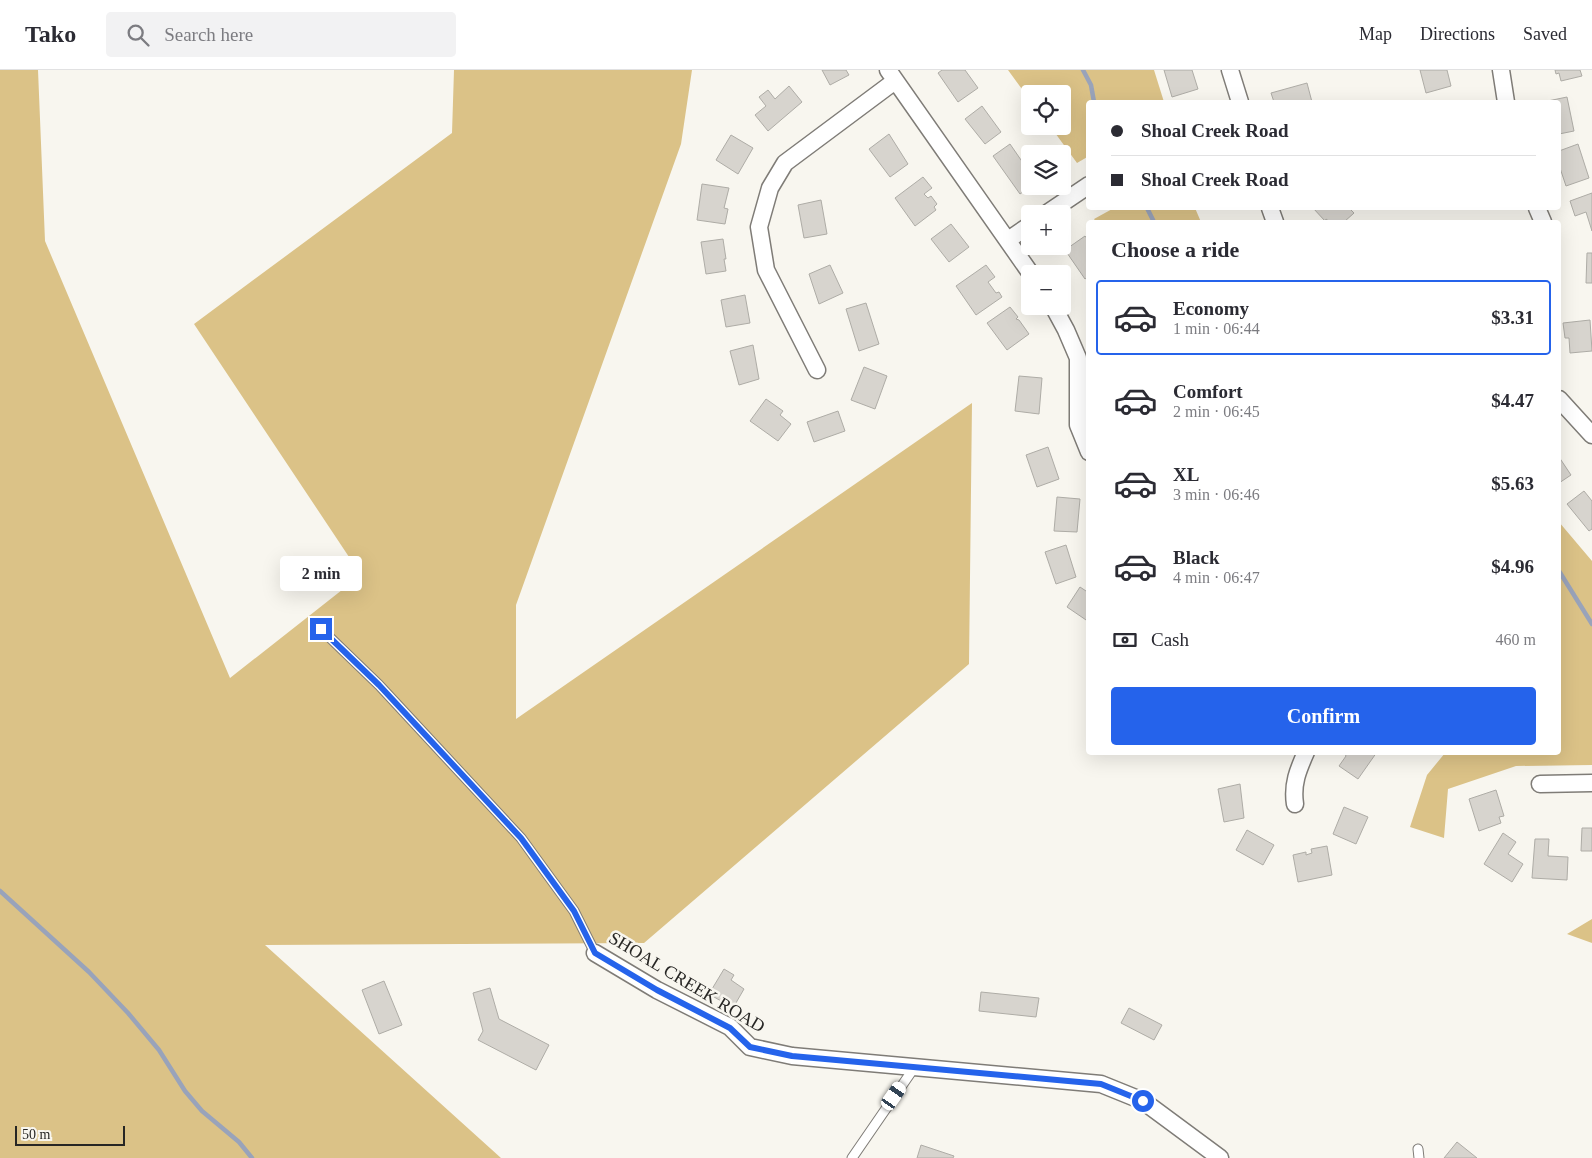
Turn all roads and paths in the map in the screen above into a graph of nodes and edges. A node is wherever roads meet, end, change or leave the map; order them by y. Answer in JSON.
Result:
{"nodes":[{"id":1,"x":1230,"y":70,"type":"edge"},
{"id":2,"x":1501,"y":70,"type":"edge"},
{"id":3,"x":892,"y":75,"type":"edge"},
{"id":4,"x":1239,"y":100,"type":"edge"},
{"id":5,"x":1506,"y":100,"type":"edge"},
{"id":6,"x":1086,"y":187,"type":"edge"},
{"id":7,"x":1059,"y":205,"type":"edge"},
{"id":8,"x":1021,"y":231,"type":"edge"},
{"id":9,"x":1008,"y":240,"type":"junction"},
{"id":10,"x":1025,"y":265,"type":"edge"},
{"id":11,"x":1058,"y":315,"type":"edge"},
{"id":12,"x":817,"y":370,"type":"dead end"},
{"id":13,"x":1561,"y":401,"type":"edge"},
{"id":14,"x":1592,"y":435,"type":"edge"},
{"id":15,"x":1086,"y":445,"type":"edge"},
{"id":16,"x":321,"y":629,"type":"dead end"},
{"id":17,"x":1304,"y":755,"type":"edge"},
{"id":18,"x":1592,"y":783,"type":"edge"},
{"id":19,"x":1540,"y":784,"type":"dead end"},
{"id":20,"x":1295,"y":804,"type":"dead end"},
{"id":21,"x":595,"y":953,"type":"joint"},
{"id":22,"x":914,"y":1068,"type":"junction"},
{"id":23,"x":852,"y":1158,"type":"edge"},
{"id":24,"x":1220,"y":1158,"type":"edge"}],
"edges":[{"from":1,"to":4,"type":"street"},
{"from":2,"to":5,"type":"street"},
{"from":3,"to":9,"type":"street"},
{"from":3,"to":12,"type":"street"},
{"from":6,"to":7,"type":"street"},
{"from":8,"to":9,"type":"street"},
{"from":9,"to":10,"type":"street"},
{"from":11,"to":15,"type":"street"},
{"from":13,"to":14,"type":"street"},
{"from":16,"to":21,"type":"lane","name":"SHOAL CREEK ROAD"},
{"from":17,"to":20,"type":"street"},
{"from":18,"to":19,"type":"street"},
{"from":21,"to":22,"type":"street","name":"SHOAL CREEK ROAD"},
{"from":22,"to":23,"type":"lane"},
{"from":22,"to":24,"type":"street","name":"SHOAL CREEK ROAD"}]}
